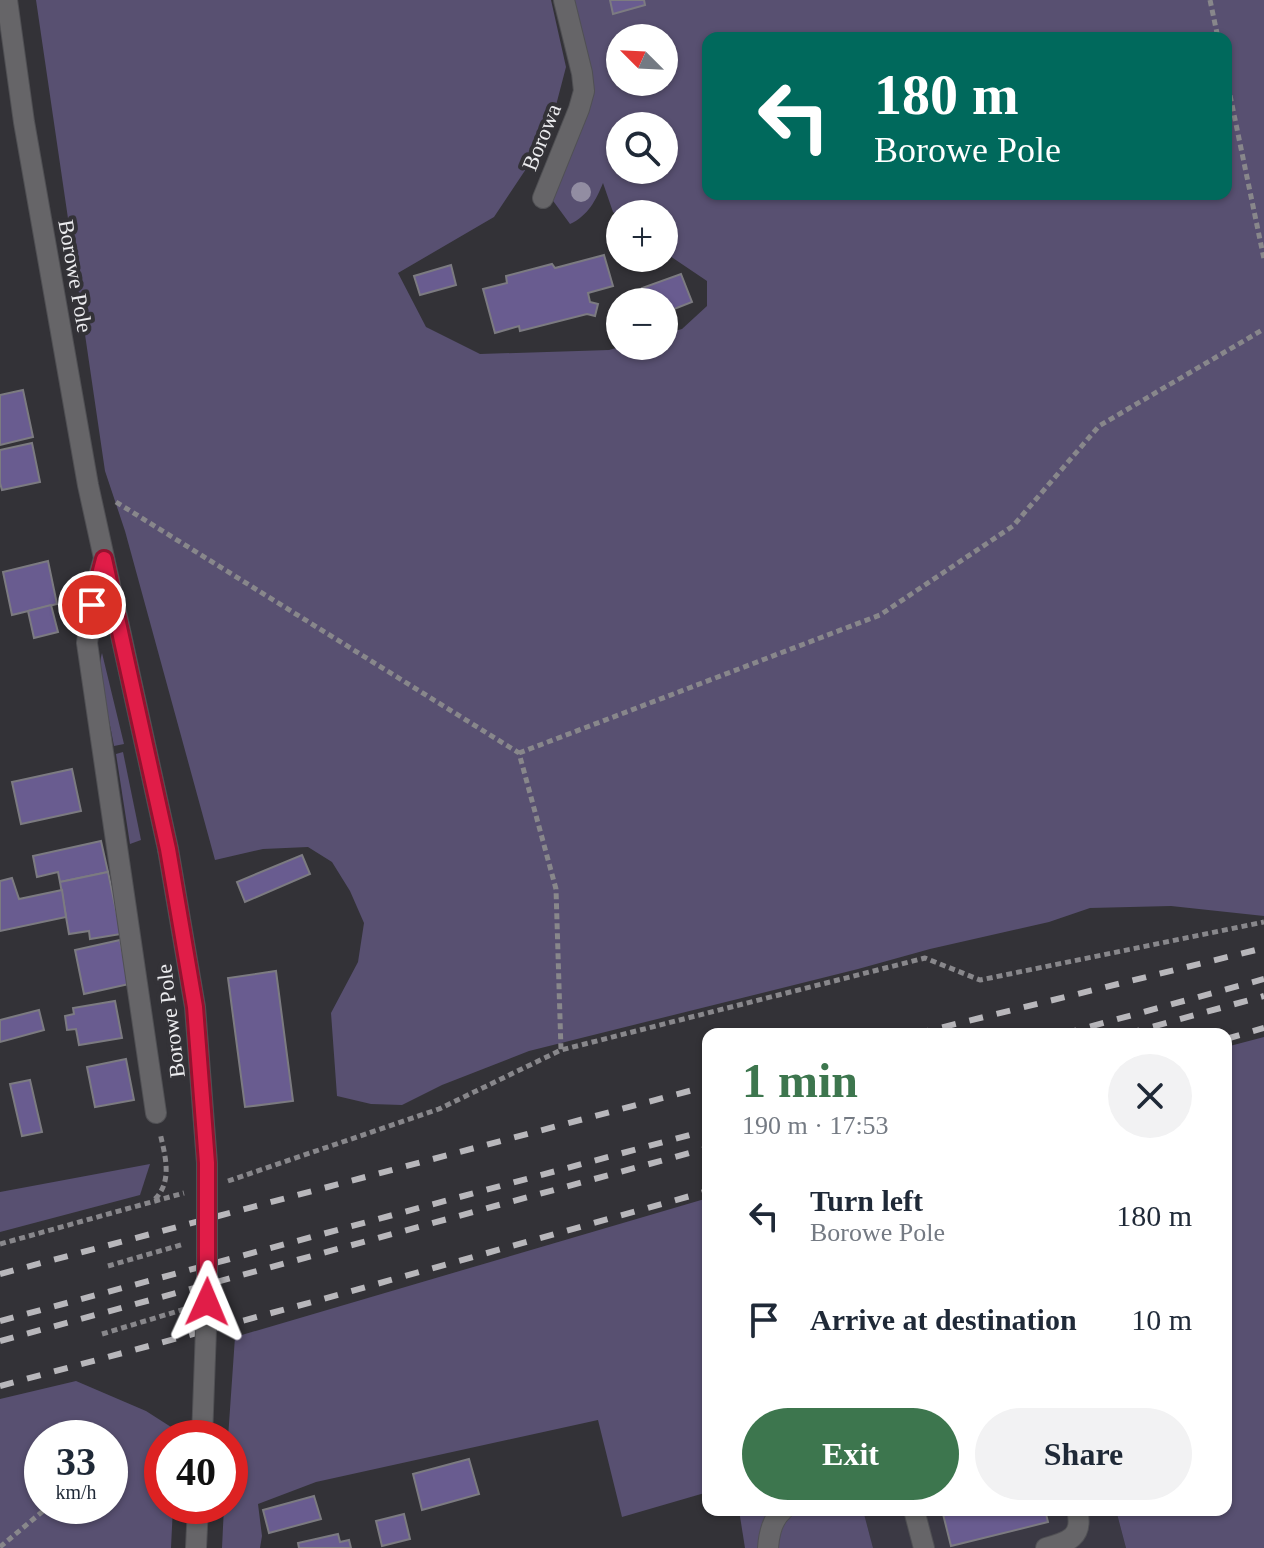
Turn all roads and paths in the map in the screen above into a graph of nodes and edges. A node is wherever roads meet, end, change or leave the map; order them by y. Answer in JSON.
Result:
{"nodes":[{"id":1,"x":7,"y":0,"type":"edge"},
{"id":2,"x":564,"y":0,"type":"edge"},
{"id":3,"x":1210,"y":0,"type":"edge"},
{"id":4,"x":1217,"y":32,"type":"edge"},
{"id":5,"x":1232,"y":105,"type":"edge"},
{"id":6,"x":543,"y":198,"type":"dead end"},
{"id":7,"x":1264,"y":259,"type":"edge"},
{"id":8,"x":1264,"y":329,"type":"edge"},
{"id":9,"x":88,"y":485,"type":"junction"},
{"id":10,"x":104,"y":559,"type":"junction"},
{"id":11,"x":519,"y":753,"type":"junction"},
{"id":12,"x":1264,"y":922,"type":"edge"},
{"id":13,"x":561,"y":1050,"type":"junction"},
{"id":14,"x":156,"y":1113,"type":"joint"},
{"id":15,"x":222,"y":1183,"type":"dead end"},
{"id":16,"x":194,"y":1190,"type":"dead end"},
{"id":17,"x":152,"y":1202,"type":"junction"},
{"id":18,"x":189,"y":1242,"type":"dead end"},
{"id":19,"x":0,"y":1244,"type":"edge"},
{"id":20,"x":108,"y":1266,"type":"dead end"},
{"id":21,"x":187,"y":1308,"type":"dead end"},
{"id":22,"x":102,"y":1334,"type":"dead end"},
{"id":23,"x":203,"y":1420,"type":"edge"},
{"id":24,"x":777,"y":1516,"type":"edge"},
{"id":25,"x":916,"y":1516,"type":"edge"},
{"id":26,"x":1077,"y":1516,"type":"edge"},
{"id":27,"x":27,"y":1524,"type":"edge"},
{"id":28,"x":197,"y":1524,"type":"edge"},
{"id":29,"x":0,"y":1547,"type":"edge"},
{"id":30,"x":196,"y":1548,"type":"edge"},
{"id":31,"x":768,"y":1548,"type":"edge"},
{"id":32,"x":924,"y":1548,"type":"edge"},
{"id":33,"x":1046,"y":1548,"type":"edge"}],
"edges":[{"from":1,"to":9,"type":"street","name":"Borowe Pole"},
{"from":2,"to":6,"type":"street","name":"Borowa"},
{"from":3,"to":4,"type":"path"},
{"from":5,"to":7,"type":"path"},
{"from":8,"to":11,"type":"path"},
{"from":9,"to":10,"type":"street","name":"Borowe Pole"},
{"from":9,"to":11,"type":"path"},
{"from":10,"to":14,"type":"street","name":"Borowe Pole"},
{"from":10,"to":23,"type":"street","name":"Borowe Pole","bridge":true},
{"from":11,"to":13,"type":"path"},
{"from":12,"to":13,"type":"path"},
{"from":13,"to":15,"type":"path"},
{"from":14,"to":17,"type":"path"},
{"from":16,"to":17,"type":"path"},
{"from":17,"to":19,"type":"path"},
{"from":18,"to":20,"type":"path"},
{"from":21,"to":22,"type":"path"},
{"from":24,"to":31,"type":"street"},
{"from":25,"to":32,"type":"street"},
{"from":26,"to":33,"type":"street"},
{"from":27,"to":29,"type":"path"},
{"from":28,"to":30,"type":"street"}]}
